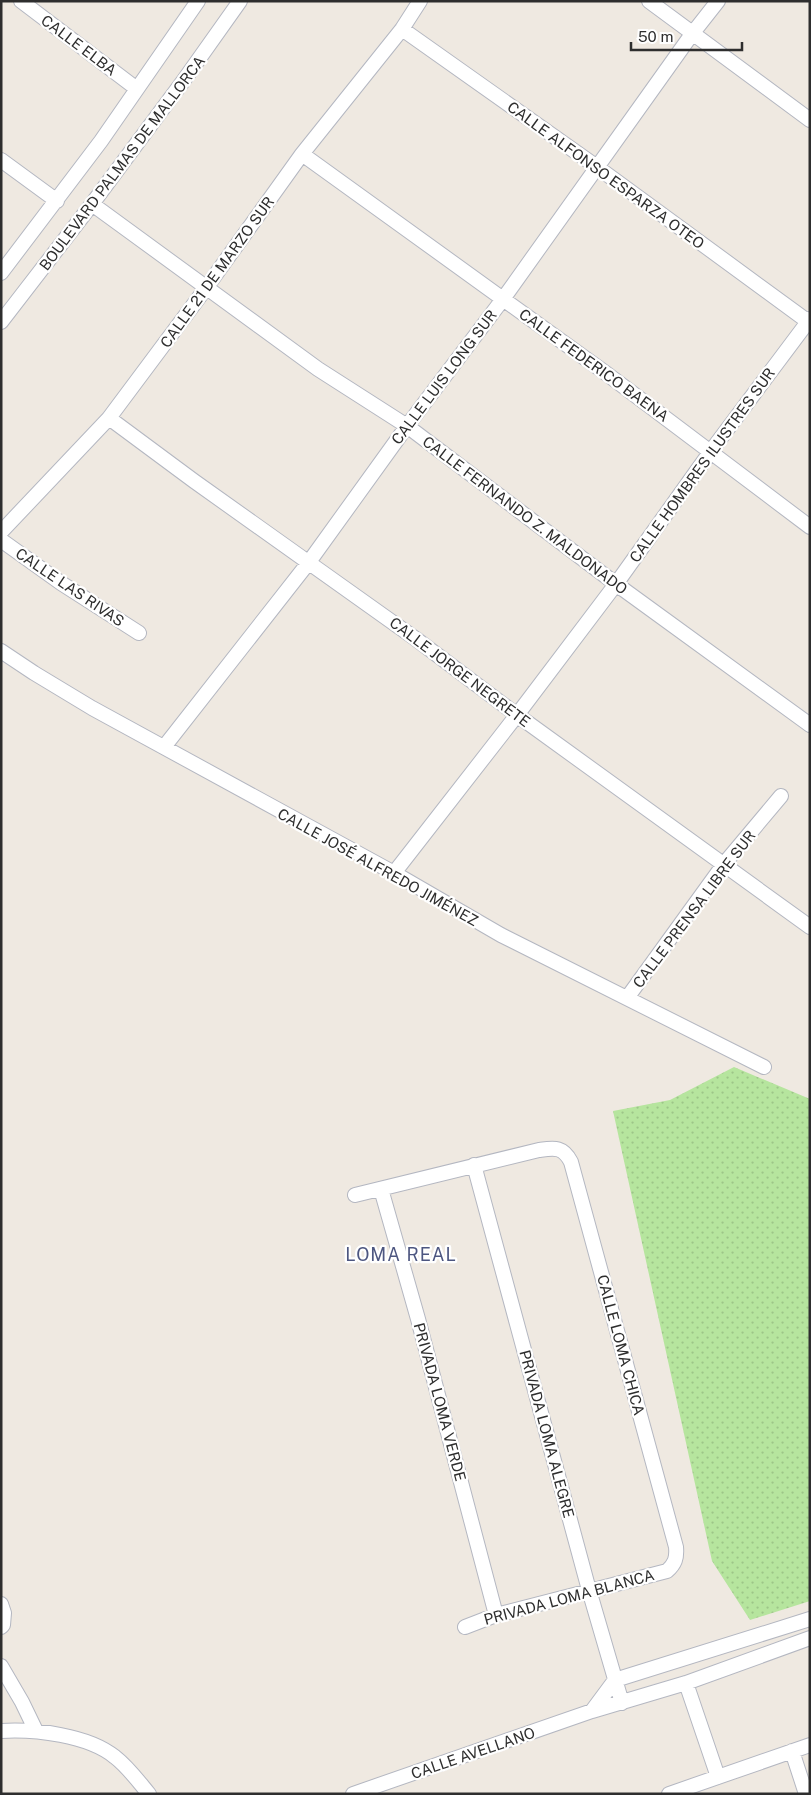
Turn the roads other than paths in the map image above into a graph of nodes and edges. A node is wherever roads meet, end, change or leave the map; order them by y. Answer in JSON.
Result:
{"nodes":[{"id":1,"x":21,"y":1,"type":"edge"},
{"id":2,"x":198,"y":1,"type":"edge"},
{"id":3,"x":240,"y":1,"type":"edge"},
{"id":4,"x":420,"y":1,"type":"edge"},
{"id":5,"x":649,"y":1,"type":"edge"},
{"id":6,"x":718,"y":1,"type":"edge"},
{"id":7,"x":402,"y":28,"type":"junction"},
{"id":8,"x":692,"y":34,"type":"junction"},
{"id":9,"x":137,"y":89,"type":"junction"},
{"id":10,"x":810,"y":120,"type":"edge"},
{"id":11,"x":302,"y":154,"type":"junction"},
{"id":12,"x":1,"y":160,"type":"edge"},
{"id":13,"x":597,"y":167,"type":"junction"},
{"id":14,"x":57,"y":201,"type":"junction"},
{"id":15,"x":92,"y":204,"type":"junction"},
{"id":16,"x":1,"y":273,"type":"edge"},
{"id":17,"x":206,"y":288,"type":"junction"},
{"id":18,"x":503,"y":299,"type":"junction"},
{"id":19,"x":809,"y":321,"type":"edge"},
{"id":20,"x":1,"y":322,"type":"edge"},
{"id":21,"x":109,"y":418,"type":"junction"},
{"id":22,"x":407,"y":426,"type":"junction"},
{"id":23,"x":711,"y":451,"type":"junction"},
{"id":24,"x":810,"y":527,"type":"edge"},
{"id":25,"x":1,"y":532,"type":"edge"},
{"id":26,"x":1,"y":540,"type":"edge"},
{"id":27,"x":309,"y":562,"type":"junction"},
{"id":28,"x":616,"y":584,"type":"junction"},
{"id":29,"x":139,"y":634,"type":"dead end"},
{"id":30,"x":1,"y":651,"type":"edge"},
{"id":31,"x":517,"y":715,"type":"junction"},
{"id":32,"x":810,"y":725,"type":"edge"},
{"id":33,"x":164,"y":747,"type":"junction"},
{"id":34,"x":781,"y":796,"type":"dead end"},
{"id":35,"x":724,"y":864,"type":"junction"},
{"id":36,"x":394,"y":873,"type":"junction"},
{"id":37,"x":810,"y":927,"type":"edge"},
{"id":38,"x":627,"y":998,"type":"junction"},
{"id":39,"x":764,"y":1067,"type":"dead end"},
{"id":40,"x":474,"y":1165,"type":"junction"},
{"id":41,"x":381,"y":1189,"type":"junction"},
{"id":42,"x":355,"y":1195,"type":"dead end"},
{"id":43,"x":672,"y":1566,"type":"joint"},
{"id":44,"x":589,"y":1590,"type":"junction"},
{"id":45,"x":1,"y":1604,"type":"edge"},
{"id":46,"x":496,"y":1615,"type":"junction"},
{"id":47,"x":810,"y":1619,"type":"edge"},
{"id":48,"x":1,"y":1627,"type":"edge"},
{"id":49,"x":465,"y":1627,"type":"dead end"},
{"id":50,"x":810,"y":1638,"type":"edge"},
{"id":51,"x":1,"y":1666,"type":"edge"},
{"id":52,"x":615,"y":1680,"type":"junction"},
{"id":53,"x":686,"y":1683,"type":"junction"},
{"id":54,"x":622,"y":1703,"type":"junction"},
{"id":55,"x":592,"y":1711,"type":"junction"},
{"id":56,"x":36,"y":1731,"type":"junction"},
{"id":57,"x":1,"y":1732,"type":"edge"},
{"id":58,"x":810,"y":1745,"type":"edge"},
{"id":59,"x":792,"y":1751,"type":"junction"},
{"id":60,"x":718,"y":1777,"type":"junction"},
{"id":61,"x":149,"y":1794,"type":"edge"},
{"id":62,"x":353,"y":1794,"type":"edge"},
{"id":63,"x":669,"y":1794,"type":"edge"},
{"id":64,"x":806,"y":1794,"type":"edge"}],
"edges":[{"from":1,"to":9,"type":"street","name":"CALLE ELBA"},
{"from":2,"to":9,"type":"street","name":"BOULEVARD PALMAS DE MALLORCA"},
{"from":3,"to":15,"type":"street","name":"BOULEVARD PALMAS DE MALLORCA"},
{"from":4,"to":7,"type":"street","name":"CALLE 21 DE MARZO SUR"},
{"from":5,"to":8,"type":"street"},
{"from":6,"to":8,"type":"street","name":"CALLE LUIS LONG SUR"},
{"from":7,"to":11,"type":"street","name":"CALLE 21 DE MARZO SUR"},
{"from":7,"to":13,"type":"street","name":"CALLE ALFONSO ESPARZA OTEO"},
{"from":8,"to":10,"type":"street"},
{"from":8,"to":13,"type":"street","name":"CALLE LUIS LONG SUR"},
{"from":9,"to":14,"type":"street","name":"BOULEVARD PALMAS DE MALLORCA"},
{"from":11,"to":17,"type":"street","name":"CALLE 21 DE MARZO SUR"},
{"from":11,"to":18,"type":"street","name":"CALLE FEDERICO BAENA"},
{"from":12,"to":14,"type":"street"},
{"from":13,"to":18,"type":"street","name":"CALLE LUIS LONG SUR"},
{"from":13,"to":19,"type":"street","name":"CALLE ALFONSO ESPARZA OTEO"},
{"from":14,"to":16,"type":"street","name":"BOULEVARD PALMAS DE MALLORCA"},
{"from":15,"to":17,"type":"street","name":"CALLE FERNANDO Z. MALDONADO"},
{"from":15,"to":20,"type":"street","name":"BOULEVARD PALMAS DE MALLORCA"},
{"from":17,"to":21,"type":"street","name":"CALLE 21 DE MARZO SUR"},
{"from":17,"to":22,"type":"street","name":"CALLE FERNANDO Z. MALDONADO"},
{"from":18,"to":22,"type":"street","name":"CALLE LUIS LONG SUR"},
{"from":18,"to":23,"type":"street","name":"CALLE FEDERICO BAENA"},
{"from":19,"to":23,"type":"street","name":"CALLE HOMBRES ILUSTRES SUR"},
{"from":21,"to":25,"type":"street","name":"CALLE 21 DE MARZO SUR"},
{"from":21,"to":27,"type":"street","name":"CALLE JORGE NEGRETE"},
{"from":22,"to":27,"type":"street","name":"CALLE LUIS LONG SUR"},
{"from":22,"to":28,"type":"street","name":"CALLE FERNANDO Z. MALDONADO"},
{"from":23,"to":24,"type":"street","name":"CALLE FEDERICO BAENA"},
{"from":23,"to":28,"type":"street","name":"CALLE HOMBRES ILUSTRES SUR"},
{"from":26,"to":29,"type":"street","name":"CALLE LAS RIVAS"},
{"from":27,"to":31,"type":"street","name":"CALLE JORGE NEGRETE"},
{"from":27,"to":33,"type":"street","name":"CALLE LUIS LONG SUR"},
{"from":28,"to":31,"type":"street","name":"CALLE HOMBRES ILUSTRES SUR"},
{"from":28,"to":32,"type":"street","name":"CALLE FERNANDO Z. MALDONADO"},
{"from":30,"to":33,"type":"street","name":"CALLE JOSÉ ALFREDO JIMÉNEZ"},
{"from":31,"to":35,"type":"street","name":"CALLE JORGE NEGRETE"},
{"from":31,"to":36,"type":"street","name":"CALLE HOMBRES ILUSTRES SUR"},
{"from":33,"to":36,"type":"street","name":"CALLE JOSÉ ALFREDO JIMÉNEZ"},
{"from":34,"to":35,"type":"street","name":"CALLE PRENSA LIBRE SUR"},
{"from":35,"to":37,"type":"street","name":"CALLE JORGE NEGRETE"},
{"from":35,"to":38,"type":"street","name":"CALLE PRENSA LIBRE SUR"},
{"from":36,"to":38,"type":"street","name":"CALLE JOSÉ ALFREDO JIMÉNEZ"},
{"from":38,"to":39,"type":"street","name":"CALLE JOSÉ ALFREDO JIMÉNEZ"},
{"from":40,"to":41,"type":"street"},
{"from":40,"to":43,"type":"street","name":"CALLE LOMA CHICA"},
{"from":40,"to":44,"type":"street","name":"PRIVADA LOMA ALEGRE"},
{"from":41,"to":42,"type":"street"},
{"from":41,"to":46,"type":"street","name":"PRIVADA LOMA VERDE"},
{"from":43,"to":44,"type":"street","name":"PRIVADA LOMA BLANCA"},
{"from":44,"to":46,"type":"street","name":"PRIVADA LOMA BLANCA"},
{"from":44,"to":52,"type":"street","name":"PRIVADA LOMA ALEGRE"},
{"from":45,"to":48,"type":"street"},
{"from":46,"to":49,"type":"street","name":"PRIVADA LOMA BLANCA"},
{"from":47,"to":52,"type":"street"},
{"from":50,"to":53,"type":"street","name":"CALLE AVELLANO"},
{"from":51,"to":56,"type":"street"},
{"from":52,"to":54,"type":"street","name":"PRIVADA LOMA ALEGRE"},
{"from":52,"to":55,"type":"street"},
{"from":53,"to":54,"type":"street","name":"CALLE AVELLANO"},
{"from":53,"to":60,"type":"street"},
{"from":54,"to":55,"type":"street","name":"CALLE AVELLANO"},
{"from":55,"to":62,"type":"street","name":"CALLE AVELLANO"},
{"from":56,"to":57,"type":"street"},
{"from":56,"to":61,"type":"street"},
{"from":58,"to":59,"type":"street"},
{"from":59,"to":60,"type":"street"},
{"from":59,"to":64,"type":"street"},
{"from":60,"to":63,"type":"street"}]}
